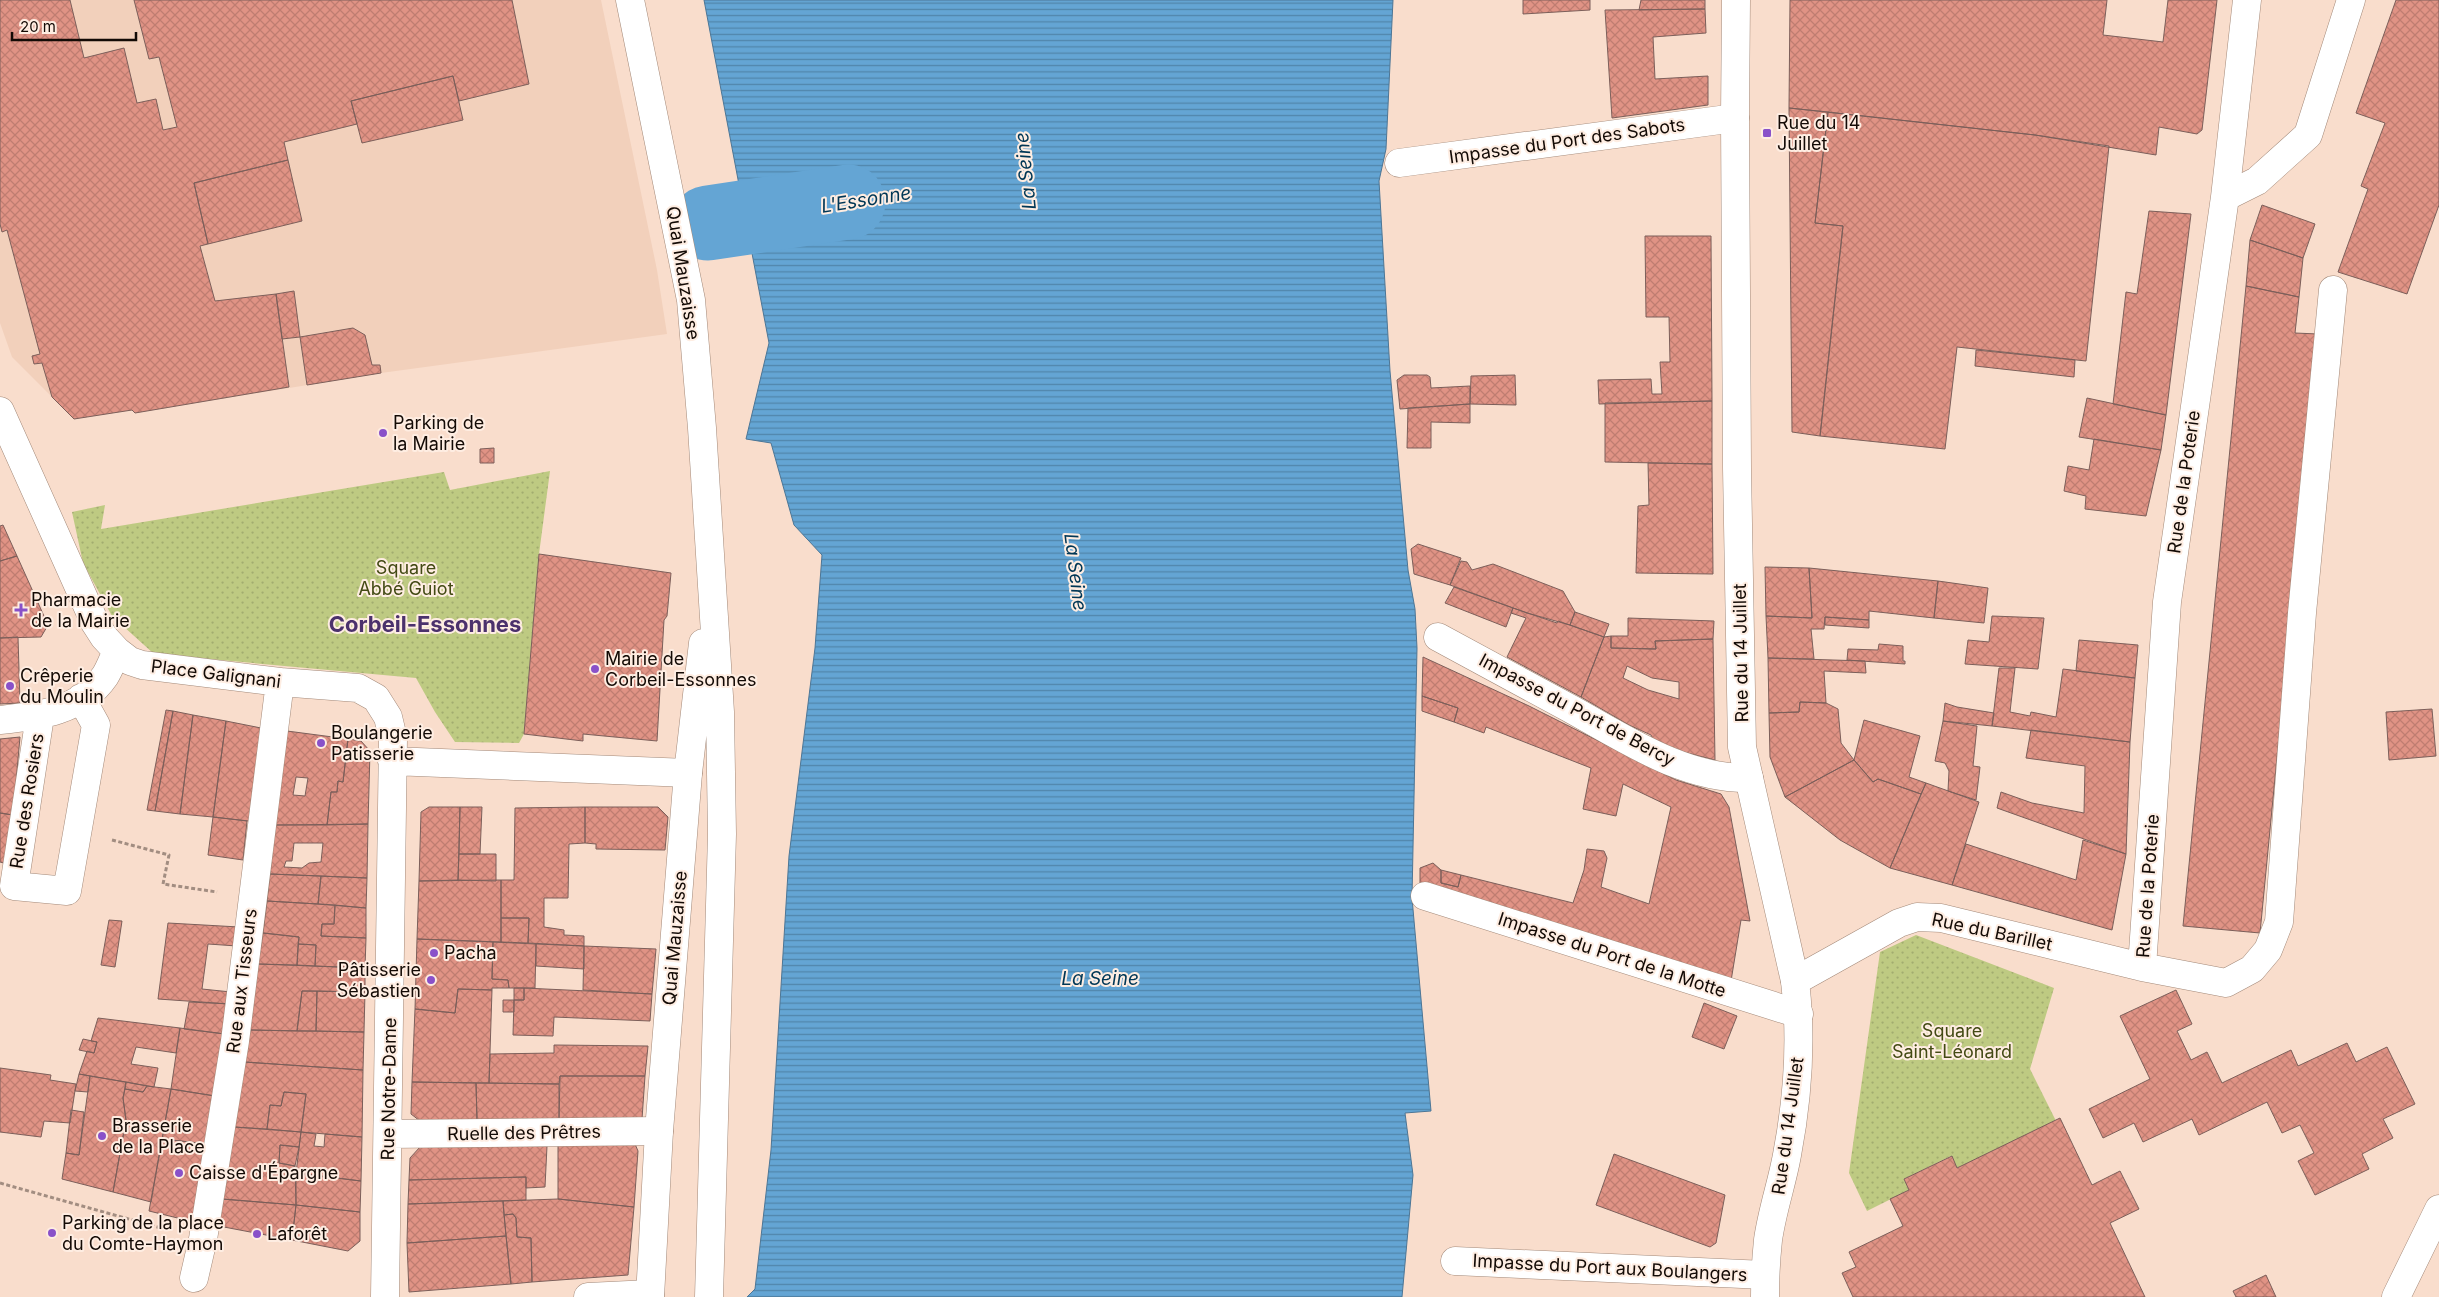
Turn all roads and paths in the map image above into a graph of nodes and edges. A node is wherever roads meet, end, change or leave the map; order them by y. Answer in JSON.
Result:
{"nodes":[{"id":1,"x":630,"y":0,"type":"edge"},
{"id":2,"x":1736,"y":0,"type":"edge"},
{"id":3,"x":2247,"y":0,"type":"edge"},
{"id":4,"x":2351,"y":0,"type":"edge"},
{"id":5,"x":1735,"y":118,"type":"junction"},
{"id":6,"x":1399,"y":163,"type":"dead end"},
{"id":7,"x":2225,"y":197,"type":"junction"},
{"id":8,"x":2333,"y":290,"type":"dead end"},
{"id":9,"x":0,"y":411,"type":"edge"},
{"id":10,"x":710,"y":579,"type":"junction"},
{"id":11,"x":1438,"y":637,"type":"dead end"},
{"id":12,"x":117,"y":651,"type":"junction"},
{"id":13,"x":280,"y":682,"type":"junction"},
{"id":14,"x":81,"y":698,"type":"junction"},
{"id":15,"x":40,"y":716,"type":"junction"},
{"id":16,"x":0,"y":720,"type":"edge"},
{"id":17,"x":392,"y":761,"type":"junction"},
{"id":18,"x":688,"y":773,"type":"junction"},
{"id":19,"x":1750,"y":778,"type":"junction"},
{"id":20,"x":77,"y":831,"type":"junction"},
{"id":21,"x":1425,"y":896,"type":"dead end"},
{"id":22,"x":253,"y":898,"type":"junction"},
{"id":23,"x":2142,"y":967,"type":"junction"},
{"id":24,"x":1795,"y":981,"type":"junction"},
{"id":25,"x":1799,"y":1014,"type":"junction"},
{"id":26,"x":659,"y":1132,"type":"junction"},
{"id":27,"x":388,"y":1134,"type":"junction"},
{"id":28,"x":0,"y":1183,"type":"edge"},
{"id":29,"x":2439,"y":1209,"type":"edge"},
{"id":30,"x":203,"y":1240,"type":"junction"},
{"id":31,"x":1455,"y":1261,"type":"dead end"},
{"id":32,"x":194,"y":1278,"type":"dead end"},
{"id":33,"x":1765,"y":1286,"type":"edge"},
{"id":34,"x":650,"y":1295,"type":"edge"},
{"id":35,"x":385,"y":1297,"type":"edge"},
{"id":36,"x":588,"y":1297,"type":"edge"},
{"id":37,"x":708,"y":1297,"type":"edge"},
{"id":38,"x":2396,"y":1297,"type":"edge"}],
"edges":[{"from":1,"to":10,"type":"street","name":"Quai Mauzaisse"},
{"from":2,"to":5,"type":"street","name":"Rue du 14 Juillet"},
{"from":3,"to":7,"type":"street","name":"Rue de la Poterie"},
{"from":4,"to":7,"type":"street"},
{"from":5,"to":6,"type":"street","name":"Impasse du Port des Sabots"},
{"from":5,"to":19,"type":"street","name":"Rue du 14 Juillet"},
{"from":7,"to":23,"type":"street","name":"Rue de la Poterie"},
{"from":8,"to":23,"type":"street","name":"Rue du Barillet"},
{"from":9,"to":12,"type":"street","name":"Place Galignani"},
{"from":10,"to":18,"type":"street","name":"Quai Mauzaisse"},
{"from":10,"to":37,"type":"street","name":"Quai Mauzaisse"},
{"from":11,"to":19,"type":"street","name":"Impasse du Port de Bercy"},
{"from":12,"to":13,"type":"street","name":"Place Galignani"},
{"from":12,"to":14,"type":"street"},
{"from":13,"to":17,"type":"street","name":"Place Galignani"},
{"from":13,"to":22,"type":"street","name":"Rue aux Tisseurs"},
{"from":14,"to":15,"type":"street"},
{"from":14,"to":20,"type":"street"},
{"from":15,"to":16,"type":"street"},
{"from":15,"to":20,"type":"street","name":"Rue des Rosiers"},
{"from":17,"to":18,"type":"street"},
{"from":17,"to":27,"type":"street","name":"Rue Notre-Dame"},
{"from":18,"to":26,"type":"street","name":"Quai Mauzaisse"},
{"from":19,"to":24,"type":"street","name":"Rue du 14 Juillet"},
{"from":20,"to":22,"type":"path"},
{"from":21,"to":25,"type":"street","name":"Impasse du Port de la Motte"},
{"from":22,"to":30,"type":"street","name":"Rue aux Tisseurs"},
{"from":23,"to":24,"type":"street","name":"Rue du Barillet"},
{"from":24,"to":25,"type":"street","name":"Rue du 14 Juillet"},
{"from":25,"to":33,"type":"street","name":"Rue du 14 Juillet"},
{"from":26,"to":27,"type":"street","name":"Ruelle des Prêtres"},
{"from":26,"to":34,"type":"street","name":"Quai Mauzaisse"},
{"from":27,"to":35,"type":"street","name":"Rue Notre-Dame"},
{"from":28,"to":30,"type":"path"},
{"from":29,"to":38,"type":"street"},
{"from":30,"to":32,"type":"street","name":"Rue aux Tisseurs"},
{"from":31,"to":33,"type":"street","name":"Impasse du Port aux Boulangers"},
{"from":34,"to":36,"type":"street"}]}
